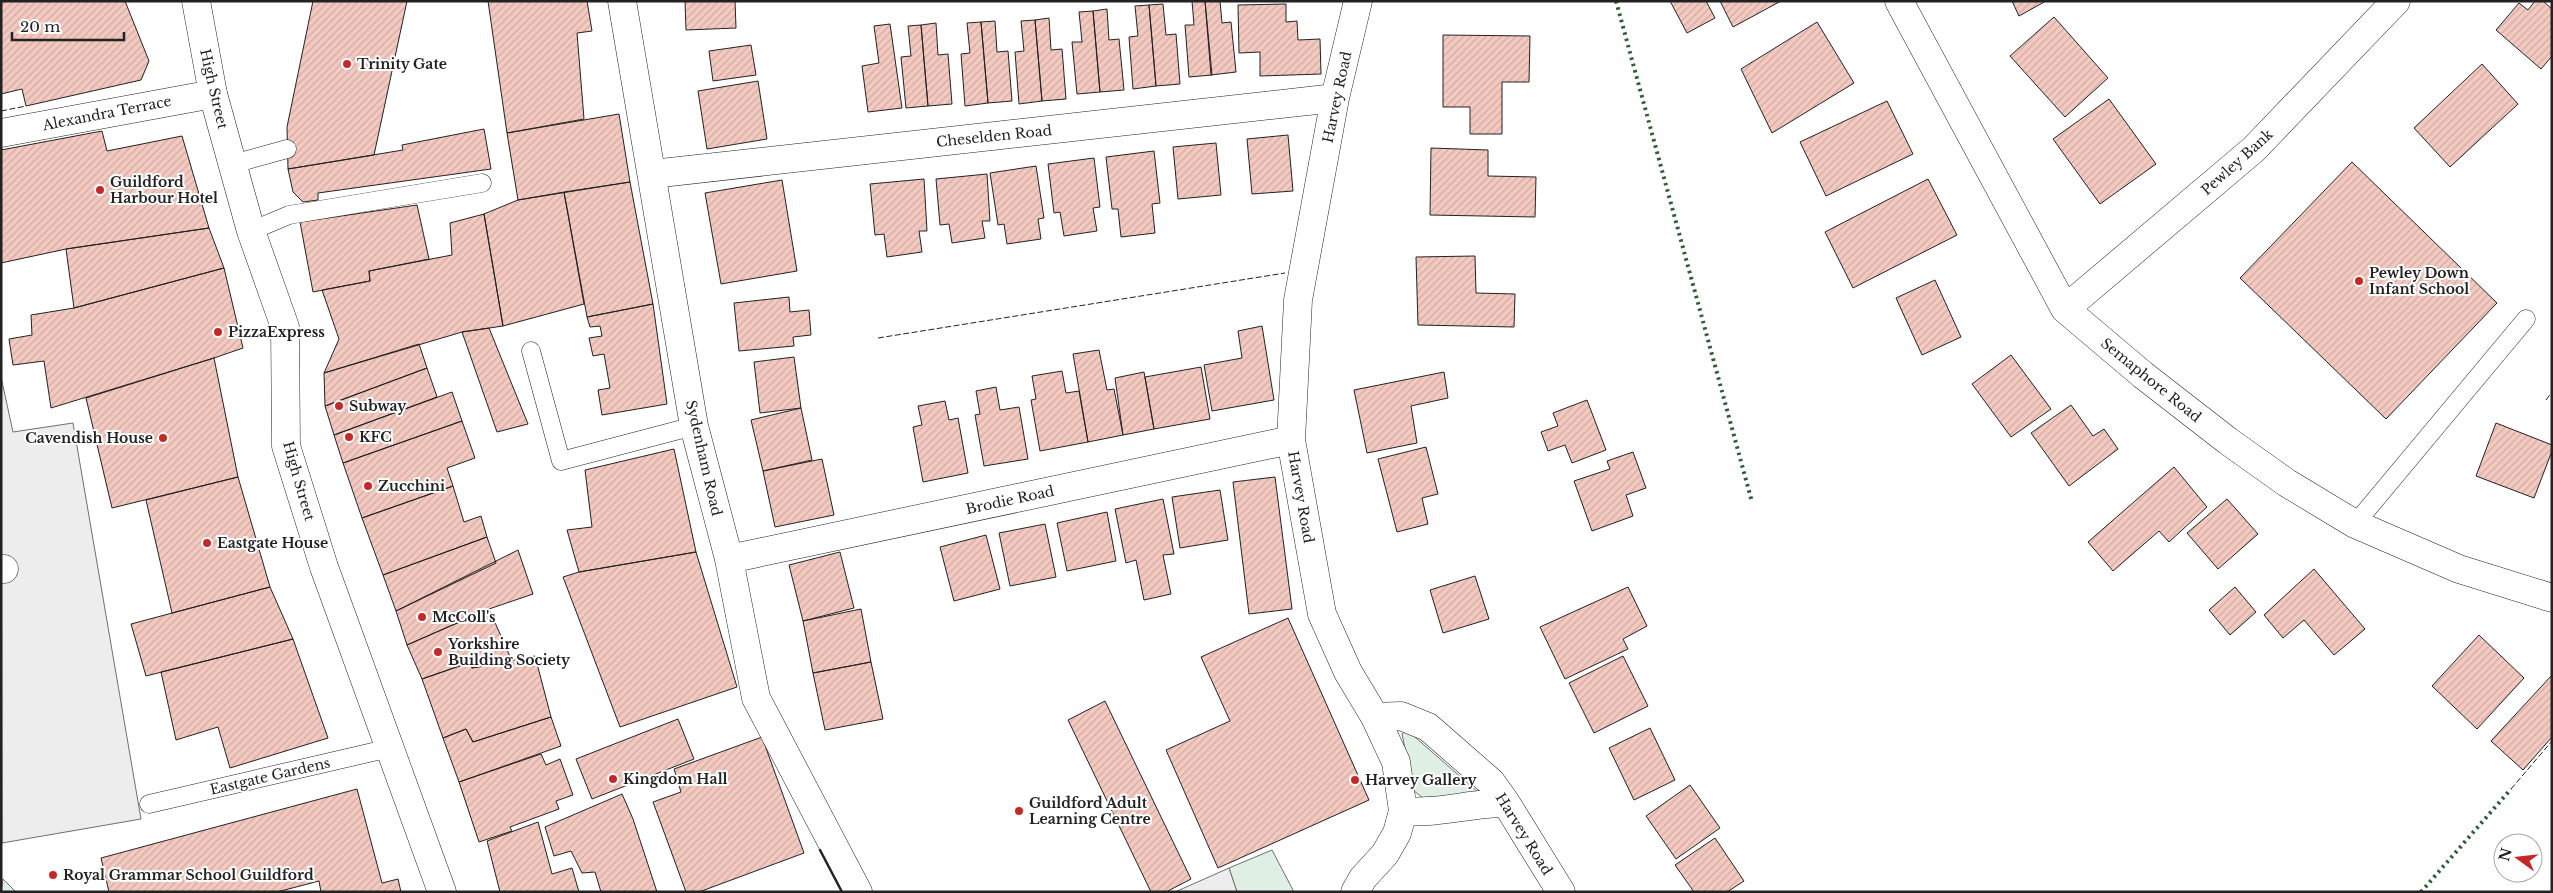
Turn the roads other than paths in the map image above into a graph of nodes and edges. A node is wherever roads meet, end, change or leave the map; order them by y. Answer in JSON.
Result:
{"nodes":[{"id":1,"x":196,"y":1,"type":"edge"},
{"id":2,"x":622,"y":1,"type":"edge"},
{"id":3,"x":1358,"y":1,"type":"edge"},
{"id":4,"x":1899,"y":1,"type":"edge"},
{"id":5,"x":2396,"y":1,"type":"edge"},
{"id":6,"x":213,"y":94,"type":"junction"},
{"id":7,"x":1335,"y":98,"type":"junction"},
{"id":8,"x":1,"y":133,"type":"edge"},
{"id":9,"x":287,"y":149,"type":"dead end"},
{"id":10,"x":233,"y":164,"type":"junction"},
{"id":11,"x":652,"y":174,"type":"junction"},
{"id":12,"x":482,"y":183,"type":"dead end"},
{"id":13,"x":251,"y":231,"type":"junction"},
{"id":14,"x":2065,"y":309,"type":"junction"},
{"id":15,"x":2526,"y":318,"type":"dead end"},
{"id":16,"x":531,"y":351,"type":"dead end"},
{"id":17,"x":694,"y":426,"type":"junction"},
{"id":18,"x":1291,"y":440,"type":"junction"},
{"id":19,"x":2355,"y":524,"type":"junction"},
{"id":20,"x":729,"y":559,"type":"junction"},
{"id":21,"x":2552,"y":598,"type":"edge"},
{"id":22,"x":1375,"y":717,"type":"junction"},
{"id":23,"x":390,"y":748,"type":"junction"},
{"id":24,"x":1506,"y":802,"type":"junction"},
{"id":25,"x":149,"y":804,"type":"dead end"},
{"id":26,"x":1404,"y":811,"type":"junction"},
{"id":27,"x":442,"y":892,"type":"edge"},
{"id":28,"x":858,"y":892,"type":"edge"},
{"id":29,"x":1356,"y":892,"type":"edge"},
{"id":30,"x":1561,"y":892,"type":"edge"}],
"edges":[{"from":1,"to":6,"type":"street","name":"High Street"},
{"from":2,"to":11,"type":"street","name":"Sydenham Road"},
{"from":3,"to":7,"type":"street","name":"Harvey Road"},
{"from":4,"to":14,"type":"street","name":"Semaphore Road"},
{"from":5,"to":14,"type":"street","name":"Pewley Bank"},
{"from":6,"to":8,"type":"street","name":"Alexandra Terrace"},
{"from":6,"to":10,"type":"street","name":"High Street"},
{"from":7,"to":11,"type":"street","name":"Cheselden Road"},
{"from":7,"to":18,"type":"street","name":"Harvey Road"},
{"from":9,"to":10,"type":"lane"},
{"from":10,"to":13,"type":"street","name":"High Street"},
{"from":11,"to":17,"type":"street","name":"Sydenham Road"},
{"from":12,"to":13,"type":"lane"},
{"from":13,"to":23,"type":"street","name":"High Street"},
{"from":14,"to":19,"type":"street","name":"Semaphore Road"},
{"from":15,"to":19,"type":"lane"},
{"from":16,"to":17,"type":"lane"},
{"from":17,"to":20,"type":"street","name":"Sydenham Road"},
{"from":18,"to":20,"type":"street","name":"Brodie Road"},
{"from":18,"to":22,"type":"street","name":"Harvey Road"},
{"from":19,"to":21,"type":"street","name":"Semaphore Road"},
{"from":20,"to":28,"type":"street","name":"Sydenham Road"},
{"from":22,"to":24,"type":"street","name":"Harvey Road"},
{"from":22,"to":26,"type":"street"},
{"from":23,"to":25,"type":"lane","name":"Eastgate Gardens"},
{"from":23,"to":27,"type":"street","name":"High Street"},
{"from":24,"to":26,"type":"street"},
{"from":24,"to":30,"type":"street","name":"Harvey Road"},
{"from":26,"to":29,"type":"street"}]}
